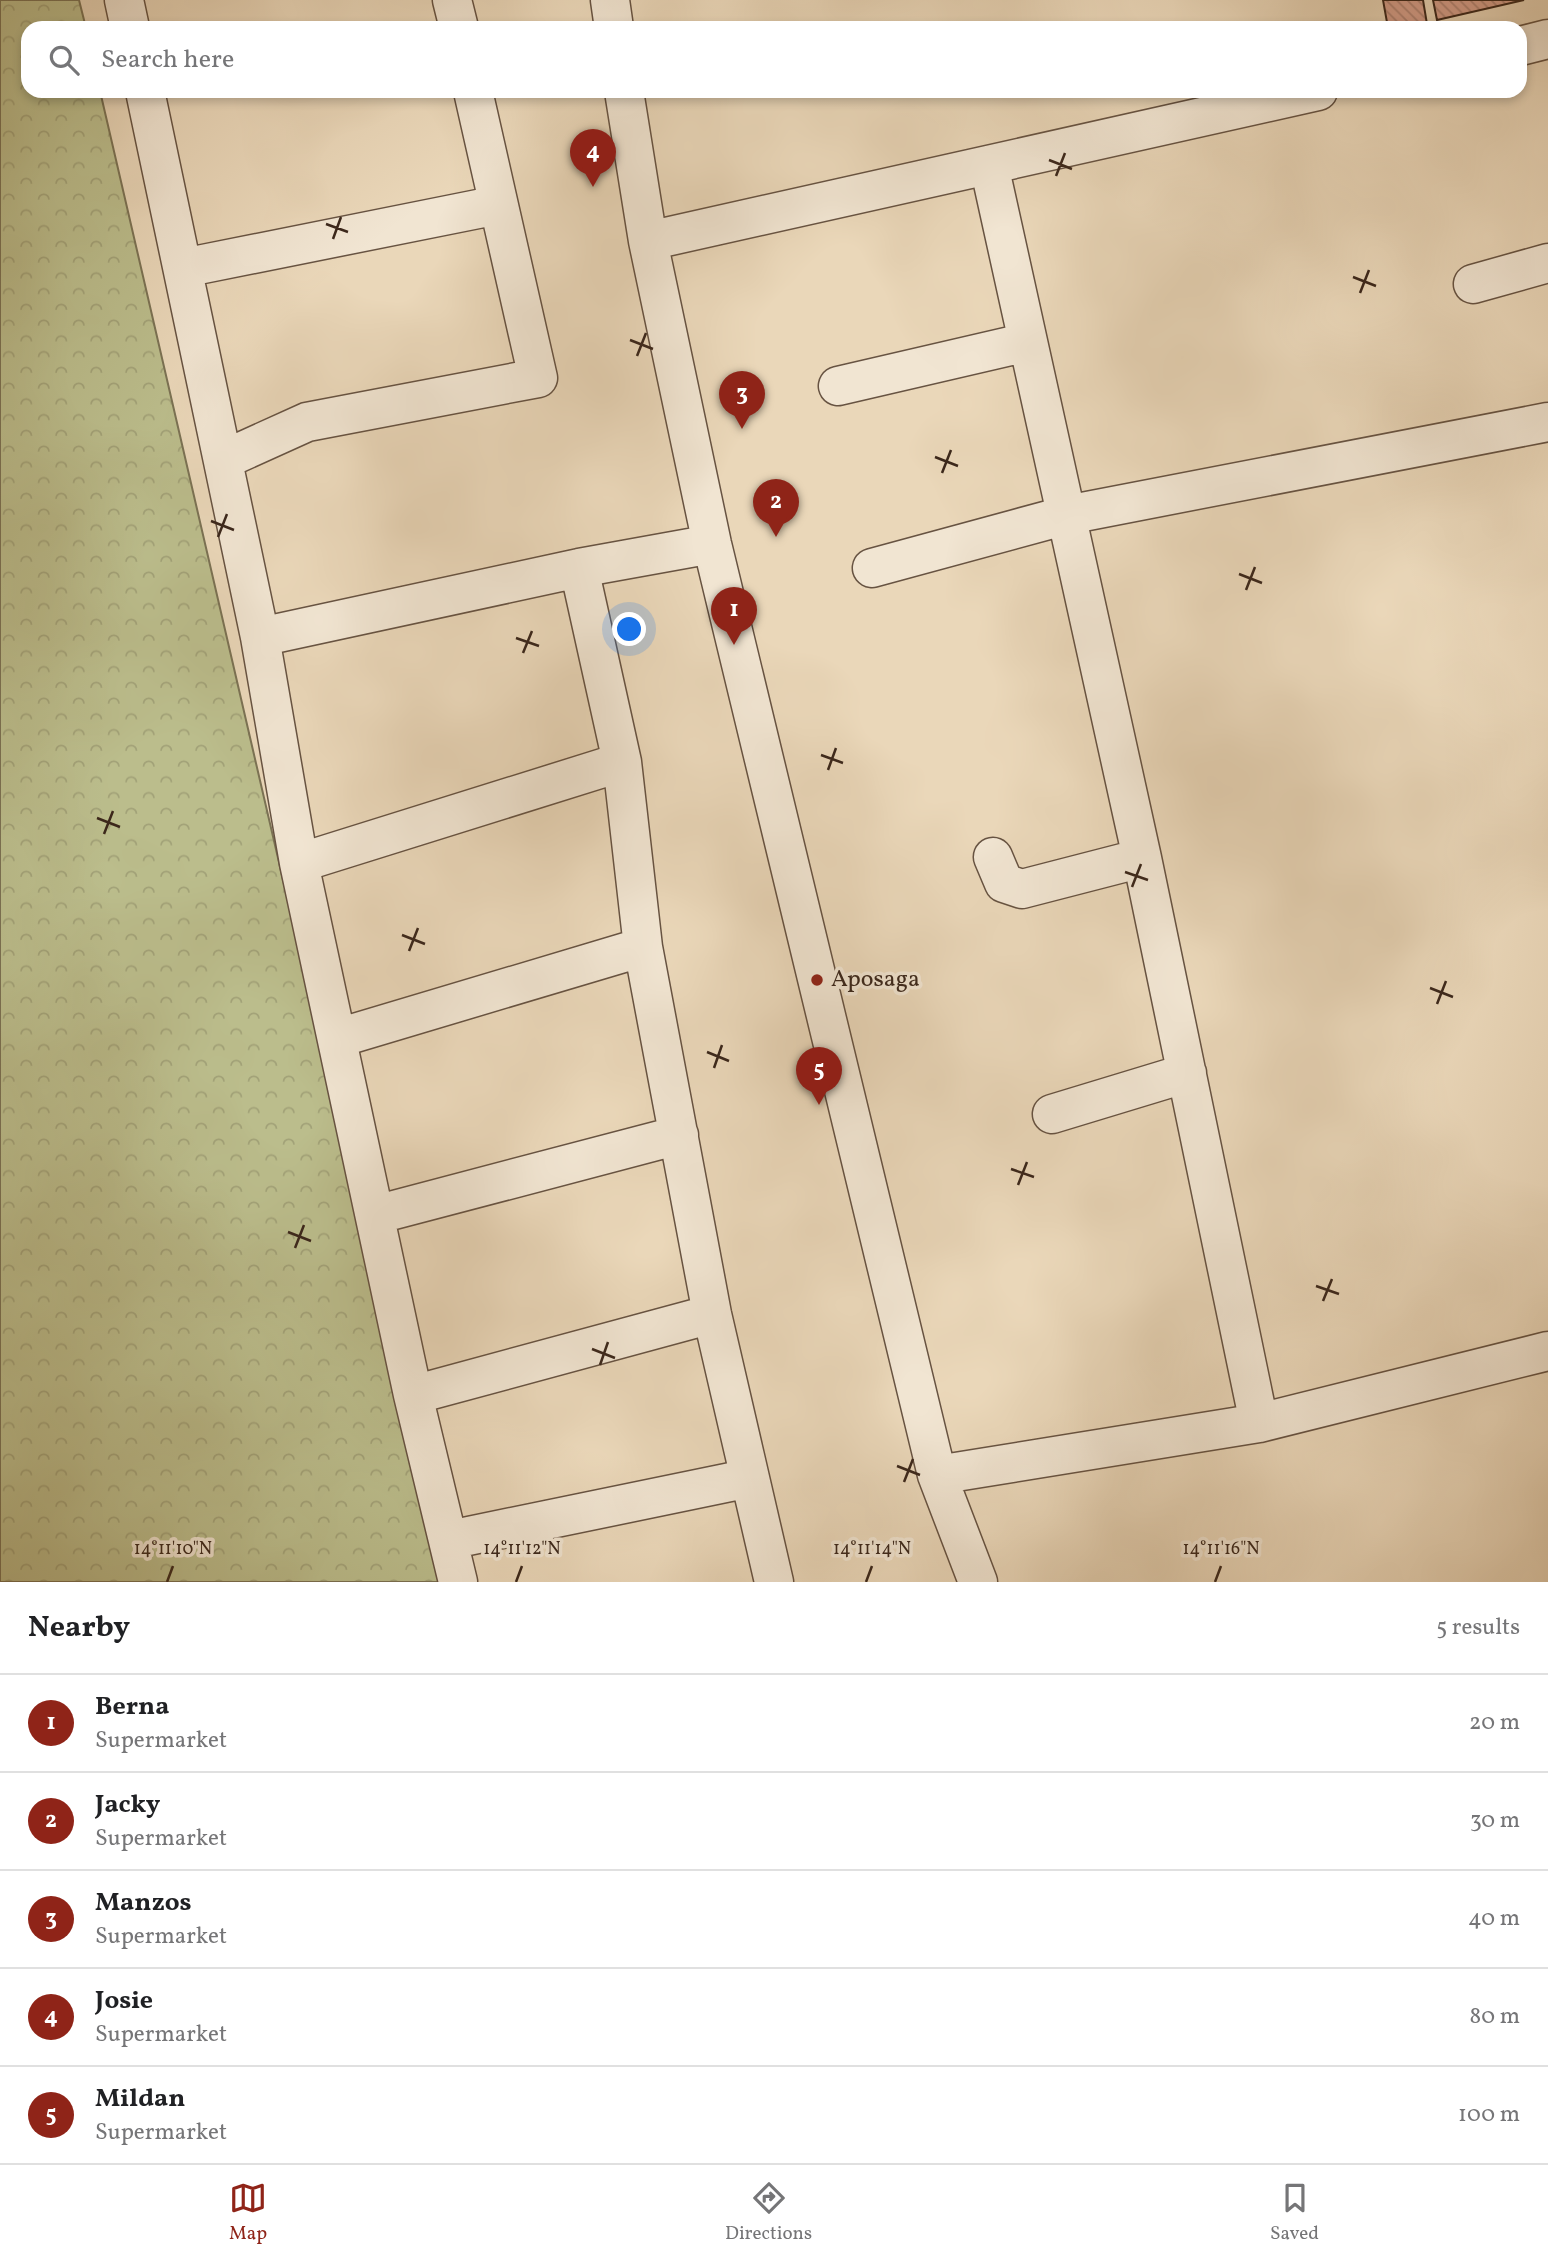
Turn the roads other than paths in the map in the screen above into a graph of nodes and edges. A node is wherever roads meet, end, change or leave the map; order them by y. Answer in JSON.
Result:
{"nodes":[{"id":1,"x":124,"y":0,"type":"edge"},
{"id":2,"x":452,"y":0,"type":"edge"},
{"id":3,"x":610,"y":0,"type":"edge"},
{"id":4,"x":128,"y":21,"type":"edge"},
{"id":5,"x":457,"y":21,"type":"edge"},
{"id":6,"x":613,"y":21,"type":"edge"},
{"id":7,"x":1548,"y":39,"type":"edge"},
{"id":8,"x":1527,"y":44,"type":"edge"},
{"id":9,"x":153,"y":98,"type":"edge"},
{"id":10,"x":475,"y":98,"type":"edge"},
{"id":11,"x":625,"y":98,"type":"edge"},
{"id":12,"x":1287,"y":98,"type":"edge"},
{"id":13,"x":989,"y":165,"type":"junction"},
{"id":14,"x":498,"y":205,"type":"junction"},
{"id":15,"x":648,"y":241,"type":"junction"},
{"id":16,"x":1548,"y":263,"type":"edge"},
{"id":17,"x":183,"y":268,"type":"junction"},
{"id":18,"x":1473,"y":284,"type":"dead end"},
{"id":19,"x":1028,"y":342,"type":"junction"},
{"id":20,"x":838,"y":386,"type":"dead end"},
{"id":21,"x":1548,"y":422,"type":"edge"},
{"id":22,"x":223,"y":460,"type":"junction"},
{"id":23,"x":1067,"y":515,"type":"junction"},
{"id":24,"x":712,"y":544,"type":"junction"},
{"id":25,"x":579,"y":568,"type":"junction"},
{"id":26,"x":872,"y":568,"type":"dead end"},
{"id":27,"x":260,"y":636,"type":"junction"},
{"id":28,"x":622,"y":762,"type":"junction"},
{"id":29,"x":993,"y":857,"type":"dead end"},
{"id":30,"x":1142,"y":858,"type":"junction"},
{"id":31,"x":299,"y":863,"type":"junction"},
{"id":32,"x":643,"y":947,"type":"junction"},
{"id":33,"x":338,"y":1038,"type":"junction"},
{"id":34,"x":1187,"y":1073,"type":"junction"},
{"id":35,"x":1052,"y":1114,"type":"dead end"},
{"id":36,"x":678,"y":1135,"type":"junction"},
{"id":37,"x":375,"y":1215,"type":"junction"},
{"id":38,"x":712,"y":1314,"type":"junction"},
{"id":39,"x":1548,"y":1351,"type":"edge"},
{"id":40,"x":413,"y":1395,"type":"junction"},
{"id":41,"x":1259,"y":1423,"type":"junction"},
{"id":42,"x":937,"y":1475,"type":"junction"},
{"id":43,"x":750,"y":1478,"type":"junction"},
{"id":44,"x":449,"y":1540,"type":"junction"},
{"id":45,"x":457,"y":1582,"type":"edge"},
{"id":46,"x":775,"y":1582,"type":"edge"},
{"id":47,"x":978,"y":1582,"type":"edge"}],
"edges":[{"from":1,"to":4,"type":"street"},
{"from":2,"to":5,"type":"street"},
{"from":3,"to":6,"type":"street"},
{"from":7,"to":8,"type":"street"},
{"from":9,"to":17,"type":"street"},
{"from":10,"to":14,"type":"street"},
{"from":11,"to":15,"type":"street"},
{"from":12,"to":13,"type":"street"},
{"from":13,"to":15,"type":"street"},
{"from":13,"to":19,"type":"street"},
{"from":14,"to":17,"type":"street"},
{"from":14,"to":22,"type":"street"},
{"from":15,"to":24,"type":"street"},
{"from":16,"to":18,"type":"street"},
{"from":17,"to":22,"type":"street"},
{"from":19,"to":20,"type":"street"},
{"from":19,"to":23,"type":"street"},
{"from":21,"to":23,"type":"street"},
{"from":22,"to":27,"type":"street"},
{"from":23,"to":26,"type":"street"},
{"from":23,"to":30,"type":"street"},
{"from":24,"to":25,"type":"street"},
{"from":24,"to":42,"type":"street"},
{"from":25,"to":27,"type":"street"},
{"from":25,"to":28,"type":"street"},
{"from":27,"to":31,"type":"street"},
{"from":28,"to":31,"type":"street"},
{"from":28,"to":32,"type":"street"},
{"from":29,"to":30,"type":"street"},
{"from":30,"to":34,"type":"street"},
{"from":31,"to":33,"type":"street"},
{"from":32,"to":33,"type":"street"},
{"from":32,"to":36,"type":"street"},
{"from":33,"to":37,"type":"street"},
{"from":34,"to":35,"type":"street"},
{"from":34,"to":41,"type":"street"},
{"from":36,"to":37,"type":"street"},
{"from":36,"to":38,"type":"street"},
{"from":37,"to":40,"type":"street"},
{"from":38,"to":40,"type":"street"},
{"from":38,"to":43,"type":"street"},
{"from":39,"to":41,"type":"street"},
{"from":40,"to":44,"type":"street"},
{"from":41,"to":42,"type":"street"},
{"from":42,"to":47,"type":"street"},
{"from":43,"to":44,"type":"street"},
{"from":43,"to":46,"type":"street"},
{"from":44,"to":45,"type":"street"}]}
